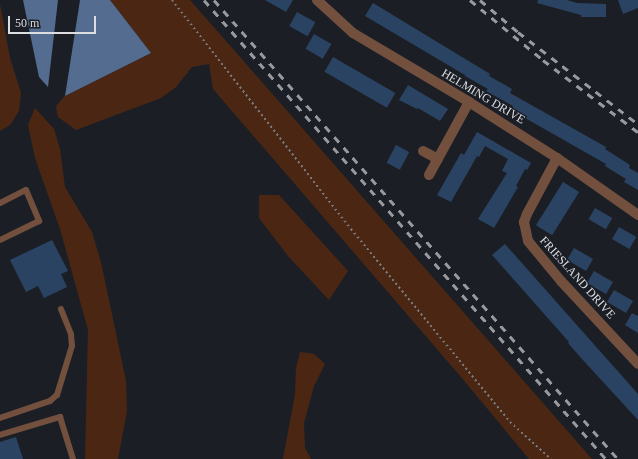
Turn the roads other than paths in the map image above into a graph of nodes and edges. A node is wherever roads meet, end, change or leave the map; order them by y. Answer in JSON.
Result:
{"nodes":[{"id":1,"x":317,"y":0,"type":"edge"},
{"id":2,"x":469,"y":102,"type":"junction"},
{"id":3,"x":423,"y":151,"type":"dead end"},
{"id":4,"x":557,"y":158,"type":"junction"},
{"id":5,"x":438,"y":159,"type":"junction"},
{"id":6,"x":429,"y":175,"type":"dead end"},
{"id":7,"x":0,"y":202,"type":"edge"},
{"id":8,"x":638,"y":215,"type":"edge"},
{"id":9,"x":0,"y":240,"type":"edge"},
{"id":10,"x":61,"y":309,"type":"dead end"},
{"id":11,"x":638,"y":364,"type":"edge"},
{"id":12,"x":0,"y":418,"type":"edge"},
{"id":13,"x":0,"y":435,"type":"edge"},
{"id":14,"x":73,"y":459,"type":"edge"}],
"edges":[{"from":1,"to":2,"type":"street","name":"HELMING DRIVE"},
{"from":2,"to":4,"type":"street","name":"HELMING DRIVE"},
{"from":2,"to":5,"type":"street"},
{"from":3,"to":5,"type":"street"},
{"from":4,"to":8,"type":"street","name":"HELMING DRIVE"},
{"from":4,"to":11,"type":"street","name":"FRIESLAND DRIVE"},
{"from":5,"to":6,"type":"street"},
{"from":7,"to":9,"type":"lane"},
{"from":10,"to":12,"type":"lane"},
{"from":13,"to":14,"type":"lane"}]}
